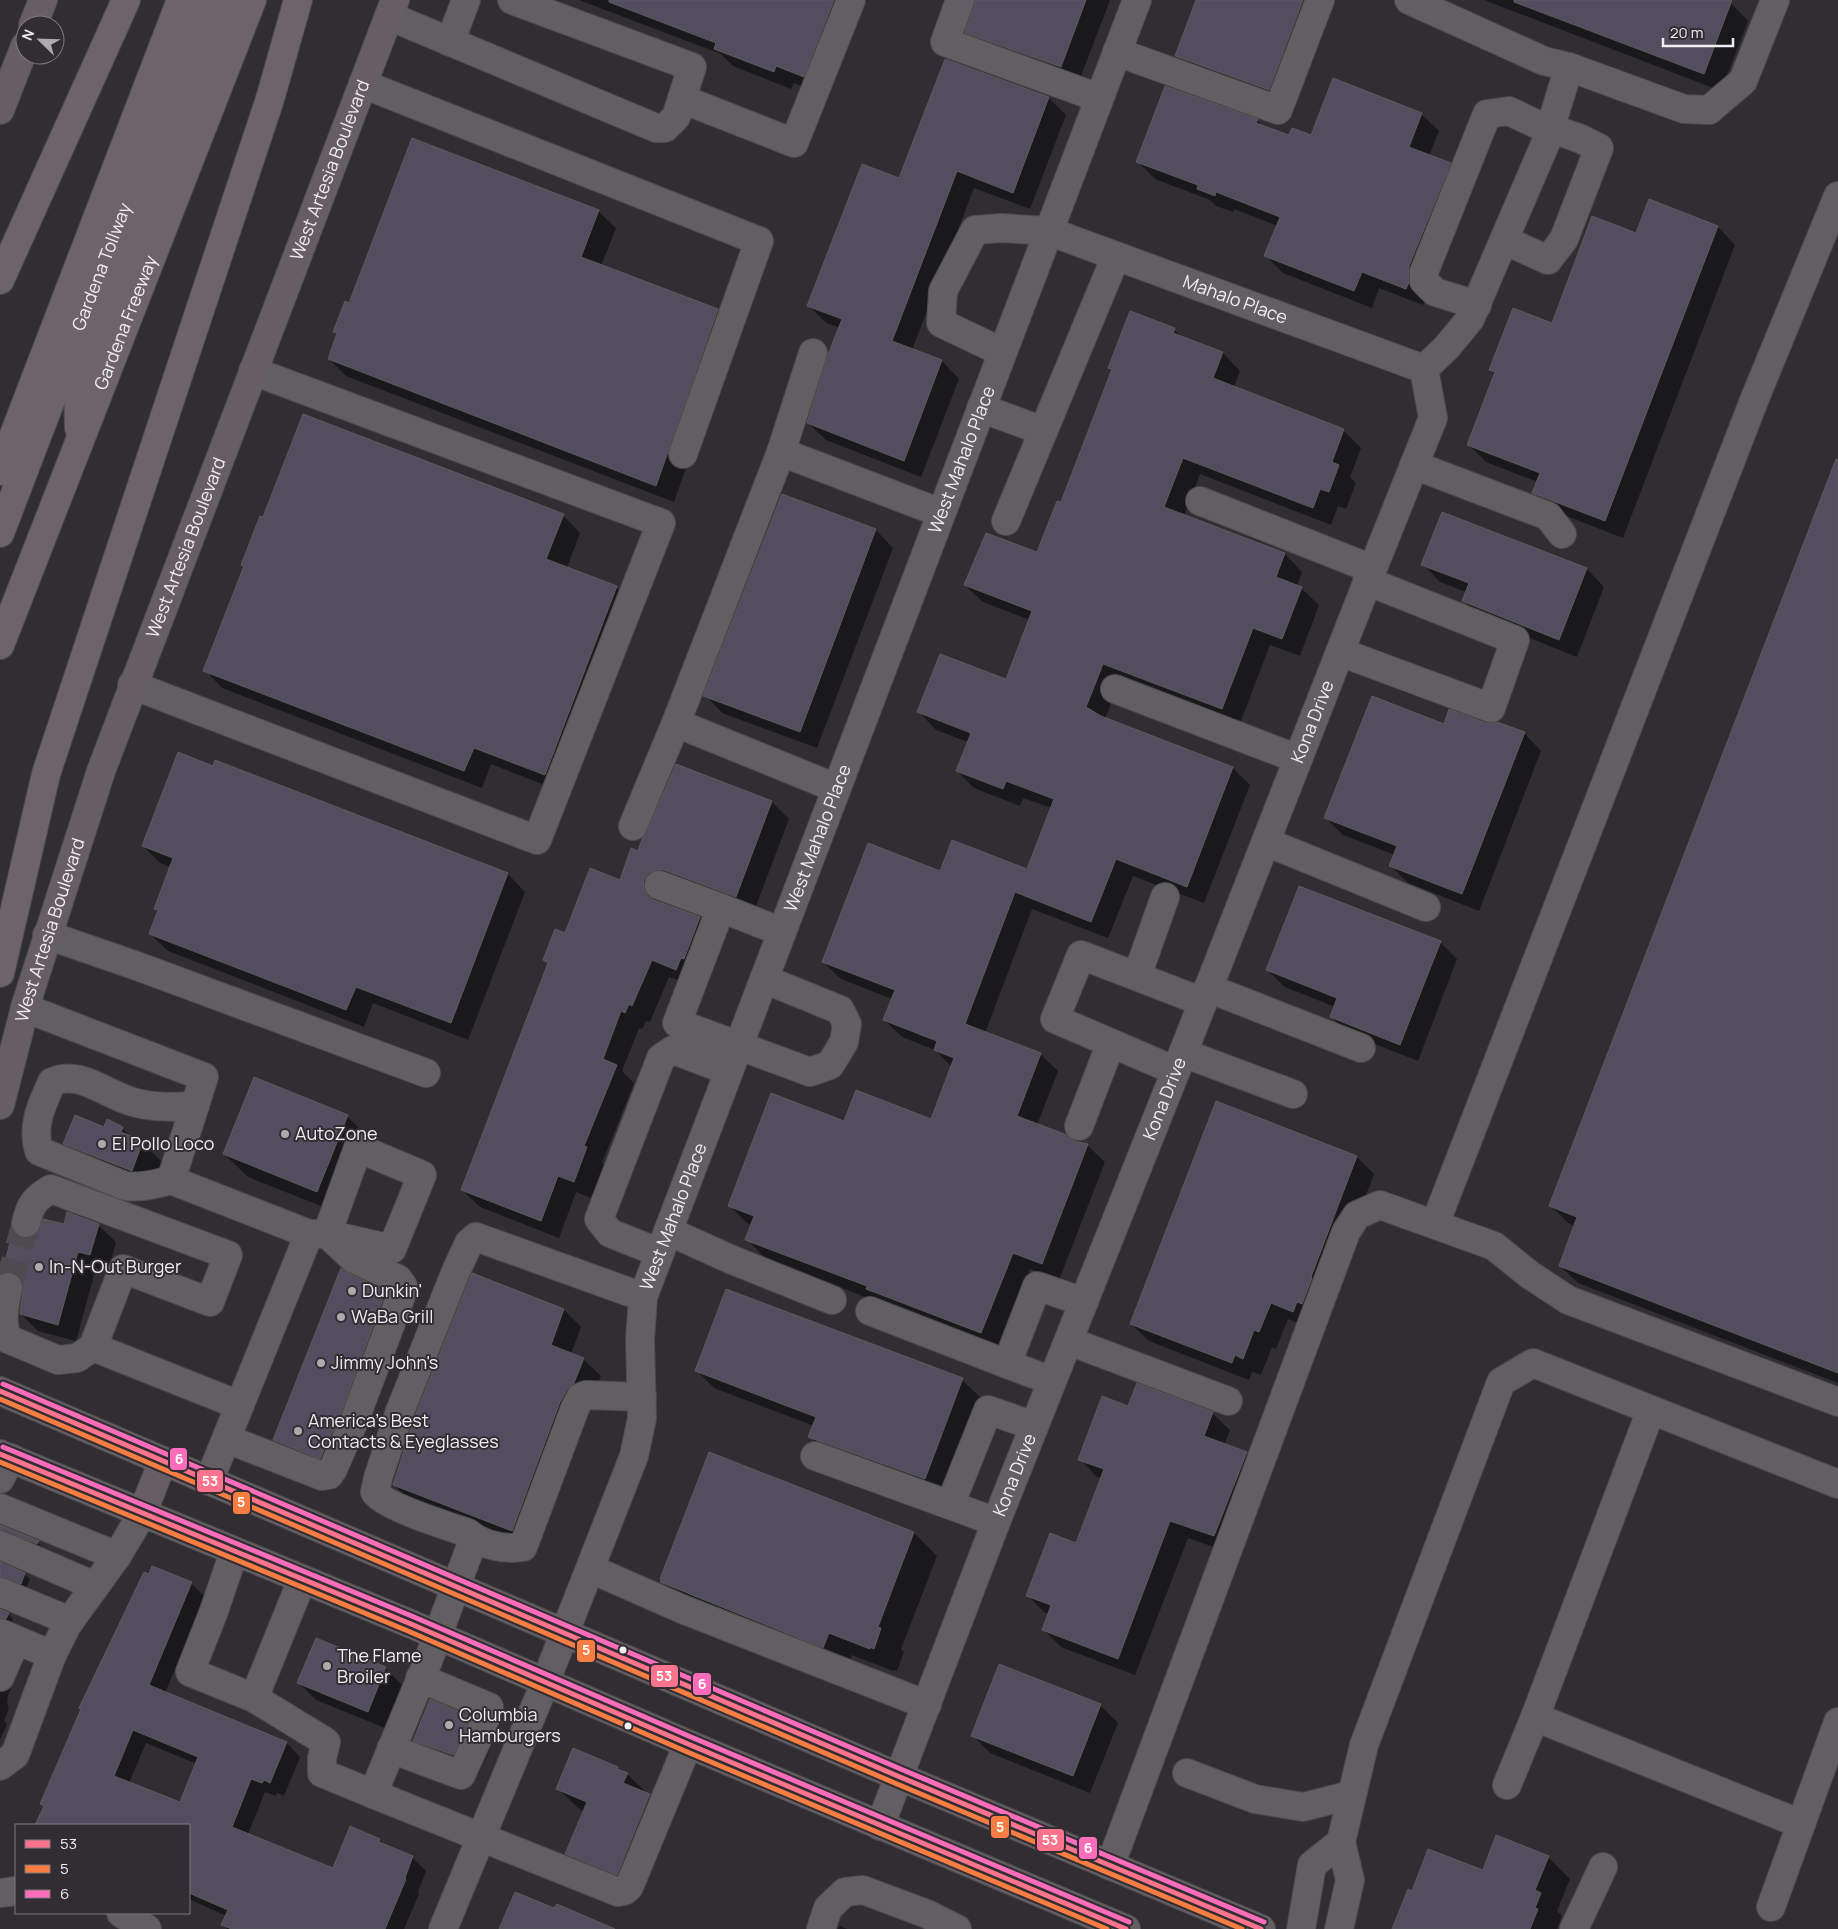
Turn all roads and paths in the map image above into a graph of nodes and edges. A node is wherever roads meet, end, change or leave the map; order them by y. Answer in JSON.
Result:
{"nodes":[{"id":1,"x":43,"y":0,"type":"edge"},
{"id":2,"x":126,"y":0,"type":"edge"},
{"id":3,"x":180,"y":0,"type":"edge"},
{"id":4,"x":204,"y":0,"type":"edge"},
{"id":5,"x":226,"y":0,"type":"edge"},
{"id":6,"x":252,"y":0,"type":"edge"},
{"id":7,"x":298,"y":0,"type":"edge"},
{"id":8,"x":466,"y":0,"type":"edge"},
{"id":9,"x":512,"y":0,"type":"edge"},
{"id":10,"x":851,"y":0,"type":"edge"},
{"id":11,"x":960,"y":0,"type":"edge"},
{"id":12,"x":1137,"y":0,"type":"edge"},
{"id":13,"x":1320,"y":0,"type":"edge"},
{"id":14,"x":1409,"y":0,"type":"edge"},
{"id":15,"x":1775,"y":0,"type":"edge"},
{"id":16,"x":392,"y":8,"type":"edge"},
{"id":17,"x":37,"y":15,"type":"edge"},
{"id":18,"x":450,"y":42,"type":"junction"},
{"id":19,"x":1117,"y":52,"type":"junction"},
{"id":20,"x":18,"y":65,"type":"edge"},
{"id":21,"x":1569,"y":67,"type":"junction"},
{"id":22,"x":363,"y":84,"type":"junction"},
{"id":23,"x":1099,"y":98,"type":"junction"},
{"id":24,"x":682,"y":99,"type":"junction"},
{"id":25,"x":0,"y":110,"type":"edge"},
{"id":26,"x":1550,"y":129,"type":"junction"},
{"id":27,"x":1838,"y":196,"type":"edge"},
{"id":28,"x":1048,"y":231,"type":"junction"},
{"id":29,"x":1504,"y":240,"type":"junction"},
{"id":30,"x":1116,"y":256,"type":"junction"},
{"id":31,"x":0,"y":280,"type":"edge"},
{"id":32,"x":1477,"y":305,"type":"junction"},
{"id":33,"x":1002,"y":352,"type":"junction"},
{"id":34,"x":814,"y":353,"type":"dead end"},
{"id":35,"x":1424,"y":369,"type":"junction"},
{"id":36,"x":253,"y":371,"type":"junction"},
{"id":37,"x":981,"y":408,"type":"junction"},
{"id":38,"x":1044,"y":431,"type":"junction"},
{"id":39,"x":79,"y":442,"type":"junction"},
{"id":40,"x":781,"y":452,"type":"junction"},
{"id":41,"x":683,"y":454,"type":"dead end"},
{"id":42,"x":1414,"y":466,"type":"junction"},
{"id":43,"x":0,"y":471,"type":"edge"},
{"id":44,"x":1200,"y":501,"type":"dead end"},
{"id":45,"x":941,"y":513,"type":"junction"},
{"id":46,"x":1006,"y":521,"type":"dead end"},
{"id":47,"x":0,"y":533,"type":"edge"},
{"id":48,"x":1562,"y":534,"type":"dead end"},
{"id":49,"x":1370,"y":575,"type":"junction"},
{"id":50,"x":0,"y":645,"type":"edge"},
{"id":51,"x":1340,"y":652,"type":"junction"},
{"id":52,"x":132,"y":685,"type":"junction"},
{"id":53,"x":1115,"y":689,"type":"dead end"},
{"id":54,"x":676,"y":723,"type":"junction"},
{"id":55,"x":1298,"y":759,"type":"junction"},
{"id":56,"x":836,"y":788,"type":"junction"},
{"id":57,"x":633,"y":826,"type":"dead end"},
{"id":58,"x":1266,"y":842,"type":"junction"},
{"id":59,"x":659,"y":885,"type":"dead end"},
{"id":60,"x":1165,"y":897,"type":"dead end"},
{"id":61,"x":1426,"y":907,"type":"dead end"},
{"id":62,"x":720,"y":908,"type":"junction"},
{"id":63,"x":782,"y":932,"type":"junction"},
{"id":64,"x":47,"y":935,"type":"junction"},
{"id":65,"x":0,"y":973,"type":"edge"},
{"id":66,"x":1136,"y":976,"type":"junction"},
{"id":67,"x":764,"y":979,"type":"junction"},
{"id":68,"x":1206,"y":995,"type":"junction"},
{"id":69,"x":25,"y":1008,"type":"junction"},
{"id":70,"x":1111,"y":1043,"type":"junction"},
{"id":71,"x":738,"y":1046,"type":"junction"},
{"id":72,"x":1360,"y":1048,"type":"dead end"},
{"id":73,"x":1180,"y":1062,"type":"junction"},
{"id":74,"x":729,"y":1071,"type":"junction"},
{"id":75,"x":426,"y":1073,"type":"dead end"},
{"id":76,"x":1293,"y":1094,"type":"dead end"},
{"id":77,"x":0,"y":1105,"type":"edge"},
{"id":78,"x":195,"y":1106,"type":"junction"},
{"id":79,"x":1079,"y":1126,"type":"dead end"},
{"id":80,"x":171,"y":1180,"type":"junction"},
{"id":81,"x":26,"y":1223,"type":"tunnel mouth"},
{"id":82,"x":1435,"y":1224,"type":"junction"},
{"id":83,"x":318,"y":1234,"type":"junction"},
{"id":84,"x":664,"y":1242,"type":"junction"},
{"id":85,"x":8,"y":1287,"type":"tunnel mouth"},
{"id":86,"x":643,"y":1298,"type":"junction"},
{"id":87,"x":832,"y":1300,"type":"dead end"},
{"id":88,"x":1084,"y":1302,"type":"junction"},
{"id":89,"x":870,"y":1311,"type":"dead end"},
{"id":90,"x":1069,"y":1341,"type":"junction"},
{"id":91,"x":93,"y":1347,"type":"junction"},
{"id":92,"x":1008,"y":1364,"type":"junction"},
{"id":93,"x":1052,"y":1381,"type":"junction"},
{"id":94,"x":0,"y":1391,"type":"edge"},
{"id":95,"x":642,"y":1397,"type":"junction"},
{"id":96,"x":1228,"y":1401,"type":"dead end"},
{"id":97,"x":1838,"y":1402,"type":"edge"},
{"id":98,"x":239,"y":1405,"type":"junction"},
{"id":99,"x":1651,"y":1410,"type":"junction"},
{"id":100,"x":1034,"y":1426,"type":"junction"},
{"id":101,"x":227,"y":1439,"type":"junction"},
{"id":102,"x":815,"y":1456,"type":"dead end"},
{"id":103,"x":163,"y":1461,"type":"junction"},
{"id":104,"x":4,"y":1464,"type":"edge"},
{"id":105,"x":209,"y":1481,"type":"junction"},
{"id":106,"x":1838,"y":1484,"type":"edge"},
{"id":107,"x":950,"y":1504,"type":"junction"},
{"id":108,"x":0,"y":1508,"type":"edge"},
{"id":109,"x":142,"y":1514,"type":"junction"},
{"id":110,"x":996,"y":1522,"type":"junction"},
{"id":111,"x":474,"y":1538,"type":"junction"},
{"id":112,"x":0,"y":1545,"type":"edge"},
{"id":113,"x":234,"y":1552,"type":"junction"},
{"id":114,"x":117,"y":1556,"type":"junction"},
{"id":115,"x":591,"y":1569,"type":"junction"},
{"id":116,"x":302,"y":1580,"type":"junction"},
{"id":117,"x":95,"y":1586,"type":"junction"},
{"id":118,"x":455,"y":1586,"type":"junction"},
{"id":119,"x":0,"y":1592,"type":"edge"},
{"id":120,"x":70,"y":1621,"type":"junction"},
{"id":121,"x":564,"y":1632,"type":"junction"},
{"id":122,"x":8,"y":1636,"type":"edge"},
{"id":123,"x":437,"y":1636,"type":"junction"},
{"id":124,"x":52,"y":1655,"type":"junction"},
{"id":125,"x":0,"y":1677,"type":"edge"},
{"id":126,"x":420,"y":1678,"type":"junction"},
{"id":127,"x":545,"y":1683,"type":"junction"},
{"id":128,"x":254,"y":1698,"type":"junction"},
{"id":129,"x":927,"y":1705,"type":"junction"},
{"id":130,"x":1535,"y":1717,"type":"junction"},
{"id":131,"x":1838,"y":1722,"type":"edge"},
{"id":132,"x":688,"y":1744,"type":"junction"},
{"id":133,"x":391,"y":1749,"type":"junction"},
{"id":134,"x":0,"y":1766,"type":"edge"},
{"id":135,"x":1188,"y":1773,"type":"dead end"},
{"id":136,"x":900,"y":1777,"type":"junction"},
{"id":137,"x":1507,"y":1785,"type":"dead end"},
{"id":138,"x":373,"y":1794,"type":"junction"},
{"id":139,"x":1351,"y":1795,"type":"junction"},
{"id":140,"x":1801,"y":1824,"type":"junction"},
{"id":141,"x":880,"y":1826,"type":"junction"},
{"id":142,"x":481,"y":1837,"type":"junction"},
{"id":143,"x":1341,"y":1842,"type":"junction"},
{"id":144,"x":1110,"y":1866,"type":"junction"},
{"id":145,"x":1603,"y":1867,"type":"dead end"},
{"id":146,"x":15,"y":1891,"type":"edge"},
{"id":147,"x":0,"y":1893,"type":"edge"},
{"id":148,"x":1771,"y":1907,"type":"dead end"},
{"id":149,"x":123,"y":1914,"type":"edge"},
{"id":150,"x":147,"y":1929,"type":"edge"},
{"id":151,"x":443,"y":1929,"type":"edge"},
{"id":152,"x":821,"y":1929,"type":"edge"},
{"id":153,"x":957,"y":1929,"type":"edge"},
{"id":154,"x":1126,"y":1929,"type":"edge"},
{"id":155,"x":1261,"y":1929,"type":"edge"},
{"id":156,"x":1302,"y":1929,"type":"edge"},
{"id":157,"x":1338,"y":1929,"type":"edge"},
{"id":158,"x":1574,"y":1929,"type":"edge"}],
"edges":[{"from":1,"to":17,"type":"main road"},
{"from":2,"to":31,"type":"highway"},
{"from":3,"to":43,"type":"highway"},
{"from":4,"to":47,"type":"highway","name":"Gardena Tollway"},
{"from":5,"to":39,"type":"highway","name":"Gardena Tollway"},
{"from":6,"to":39,"type":"highway","name":"Gardena Freeway"},
{"from":7,"to":65,"type":"highway"},
{"from":8,"to":18,"type":"street"},
{"from":9,"to":24,"type":"street"},
{"from":10,"to":24,"type":"street"},
{"from":11,"to":23,"type":"street"},
{"from":12,"to":19,"type":"street","name":"West Mahalo Place"},
{"from":13,"to":19,"type":"street"},
{"from":14,"to":21,"type":"street"},
{"from":15,"to":21,"type":"street"},
{"from":16,"to":18,"type":"street"},
{"from":16,"to":22,"type":"main road","name":"West Artesia Boulevard"},
{"from":18,"to":24,"type":"street"},
{"from":19,"to":23,"type":"street","name":"West Mahalo Place"},
{"from":20,"to":25,"type":"main road"},
{"from":21,"to":26,"type":"street"},
{"from":22,"to":36,"type":"main road","name":"West Artesia Boulevard"},
{"from":22,"to":41,"type":"street"},
{"from":23,"to":28,"type":"street","name":"West Mahalo Place"},
{"from":26,"to":29,"type":"street"},
{"from":26,"to":29,"type":"street"},
{"from":26,"to":32,"type":"street"},
{"from":27,"to":82,"type":"street"},
{"from":28,"to":30,"type":"street","name":"Mahalo Place"},
{"from":28,"to":33,"type":"street","name":"West Mahalo Place"},
{"from":28,"to":33,"type":"street","name":"Mahalo Place"},
{"from":29,"to":32,"type":"street"},
{"from":30,"to":35,"type":"street","name":"Mahalo Place"},
{"from":30,"to":38,"type":"street"},
{"from":32,"to":35,"type":"street"},
{"from":33,"to":37,"type":"street","name":"West Mahalo Place"},
{"from":34,"to":40,"type":"street"},
{"from":35,"to":42,"type":"street","name":"Kona Drive"},
{"from":36,"to":52,"type":"main road","name":"West Artesia Boulevard"},
{"from":36,"to":52,"type":"street"},
{"from":37,"to":38,"type":"street"},
{"from":37,"to":45,"type":"street","name":"West Mahalo Place"},
{"from":38,"to":46,"type":"street"},
{"from":39,"to":50,"type":"highway","name":"Gardena Freeway"},
{"from":40,"to":45,"type":"street"},
{"from":40,"to":54,"type":"street"},
{"from":42,"to":48,"type":"street"},
{"from":42,"to":49,"type":"street","name":"Kona Drive"},
{"from":44,"to":49,"type":"street"},
{"from":45,"to":56,"type":"street","name":"West Mahalo Place"},
{"from":49,"to":51,"type":"street","name":"Kona Drive"},
{"from":49,"to":51,"type":"street"},
{"from":51,"to":55,"type":"street","name":"Kona Drive"},
{"from":52,"to":64,"type":"main road","name":"West Artesia Boulevard"},
{"from":53,"to":55,"type":"street"},
{"from":54,"to":56,"type":"street"},
{"from":54,"to":57,"type":"street"},
{"from":55,"to":58,"type":"street","name":"Kona Drive"},
{"from":56,"to":63,"type":"street","name":"West Mahalo Place"},
{"from":58,"to":61,"type":"street"},
{"from":58,"to":68,"type":"street","name":"Kona Drive"},
{"from":59,"to":62,"type":"street"},
{"from":60,"to":66,"type":"street"},
{"from":62,"to":63,"type":"street"},
{"from":62,"to":71,"type":"street"},
{"from":63,"to":67,"type":"street","name":"West Mahalo Place"},
{"from":64,"to":69,"type":"main road","name":"West Artesia Boulevard"},
{"from":64,"to":75,"type":"street"},
{"from":66,"to":68,"type":"street"},
{"from":66,"to":70,"type":"street"},
{"from":67,"to":71,"type":"street","name":"West Mahalo Place"},
{"from":67,"to":71,"type":"street"},
{"from":68,"to":72,"type":"street"},
{"from":68,"to":73,"type":"street","name":"Kona Drive"},
{"from":69,"to":77,"type":"main road","name":"West Artesia Boulevard"},
{"from":69,"to":78,"type":"street"},
{"from":70,"to":73,"type":"street"},
{"from":70,"to":79,"type":"street"},
{"from":71,"to":74,"type":"street","name":"West Mahalo Place"},
{"from":73,"to":76,"type":"street"},
{"from":73,"to":88,"type":"street","name":"Kona Drive"},
{"from":74,"to":84,"type":"street","name":"West Mahalo Place"},
{"from":74,"to":84,"type":"street"},
{"from":78,"to":80,"type":"street"},
{"from":78,"to":80,"type":"street"},
{"from":80,"to":83,"type":"street"},
{"from":81,"to":91,"type":"street"},
{"from":82,"to":97,"type":"street"},
{"from":82,"to":144,"type":"street"},
{"from":83,"to":98,"type":"street"},
{"from":83,"to":101,"type":"street"},
{"from":84,"to":86,"type":"street","name":"West Mahalo Place"},
{"from":84,"to":87,"type":"street"},
{"from":85,"to":91,"type":"street"},
{"from":86,"to":95,"type":"street","name":"West Mahalo Place"},
{"from":86,"to":111,"type":"street"},
{"from":88,"to":90,"type":"street","name":"Kona Drive"},
{"from":88,"to":92,"type":"street"},
{"from":89,"to":92,"type":"street"},
{"from":90,"to":93,"type":"street","name":"Kona Drive"},
{"from":90,"to":96,"type":"street"},
{"from":91,"to":98,"type":"street"},
{"from":92,"to":93,"type":"street"},
{"from":93,"to":100,"type":"street","name":"Kona Drive"},
{"from":94,"to":103,"type":"main road"},
{"from":95,"to":111,"type":"street"},
{"from":95,"to":115,"type":"street","name":"West Mahalo Place"},
{"from":98,"to":101,"type":"street"},
{"from":99,"to":106,"type":"street"},
{"from":99,"to":130,"type":"street"},
{"from":99,"to":139,"type":"street"},
{"from":100,"to":107,"type":"street"},
{"from":100,"to":110,"type":"street","name":"Kona Drive"},
{"from":101,"to":105,"type":"street"},
{"from":102,"to":107,"type":"street"},
{"from":103,"to":105,"type":"main road"},
{"from":103,"to":109,"type":"main road"},
{"from":104,"to":109,"type":"main road"},
{"from":105,"to":118,"type":"main road"},
{"from":107,"to":110,"type":"street"},
{"from":108,"to":114,"type":"street"},
{"from":109,"to":113,"type":"main road"},
{"from":109,"to":114,"type":"street"},
{"from":110,"to":129,"type":"street","name":"Kona Drive"},
{"from":111,"to":118,"type":"street"},
{"from":112,"to":117,"type":"street"},
{"from":113,"to":116,"type":"main road"},
{"from":113,"to":128,"type":"street"},
{"from":114,"to":117,"type":"street"},
{"from":115,"to":121,"type":"street","name":"West Mahalo Place"},
{"from":115,"to":129,"type":"street"},
{"from":116,"to":123,"type":"main road"},
{"from":116,"to":128,"type":"street"},
{"from":117,"to":120,"type":"street"},
{"from":118,"to":121,"type":"main road"},
{"from":118,"to":123,"type":"street"},
{"from":119,"to":120,"type":"street"},
{"from":120,"to":124,"type":"street"},
{"from":121,"to":127,"type":"street","name":"West Mahalo Place"},
{"from":121,"to":136,"type":"main road"},
{"from":122,"to":124,"type":"street"},
{"from":122,"to":125,"type":"street"},
{"from":123,"to":126,"type":"street"},
{"from":123,"to":127,"type":"main road"},
{"from":124,"to":134,"type":"street"},
{"from":126,"to":133,"type":"street"},
{"from":126,"to":133,"type":"street"},
{"from":127,"to":132,"type":"main road"},
{"from":127,"to":142,"type":"street","name":"West Mahalo Place"},
{"from":128,"to":138,"type":"street"},
{"from":129,"to":136,"type":"street","name":"Kona Drive"},
{"from":130,"to":137,"type":"street"},
{"from":130,"to":140,"type":"street"},
{"from":131,"to":140,"type":"street"},
{"from":132,"to":141,"type":"main road"},
{"from":132,"to":142,"type":"street"},
{"from":133,"to":138,"type":"street"},
{"from":135,"to":139,"type":"street"},
{"from":136,"to":141,"type":"street","name":"Kona Drive"},
{"from":136,"to":144,"type":"main road"},
{"from":138,"to":142,"type":"street"},
{"from":139,"to":143,"type":"street"},
{"from":140,"to":148,"type":"street"},
{"from":141,"to":154,"type":"main road"},
{"from":142,"to":151,"type":"street","name":"West Mahalo Place"},
{"from":143,"to":156,"type":"street"},
{"from":143,"to":157,"type":"street"},
{"from":144,"to":155,"type":"main road"},
{"from":145,"to":158,"type":"street"},
{"from":146,"to":147,"type":"street"},
{"from":149,"to":150,"type":"street"},
{"from":152,"to":153,"type":"street"}]}
